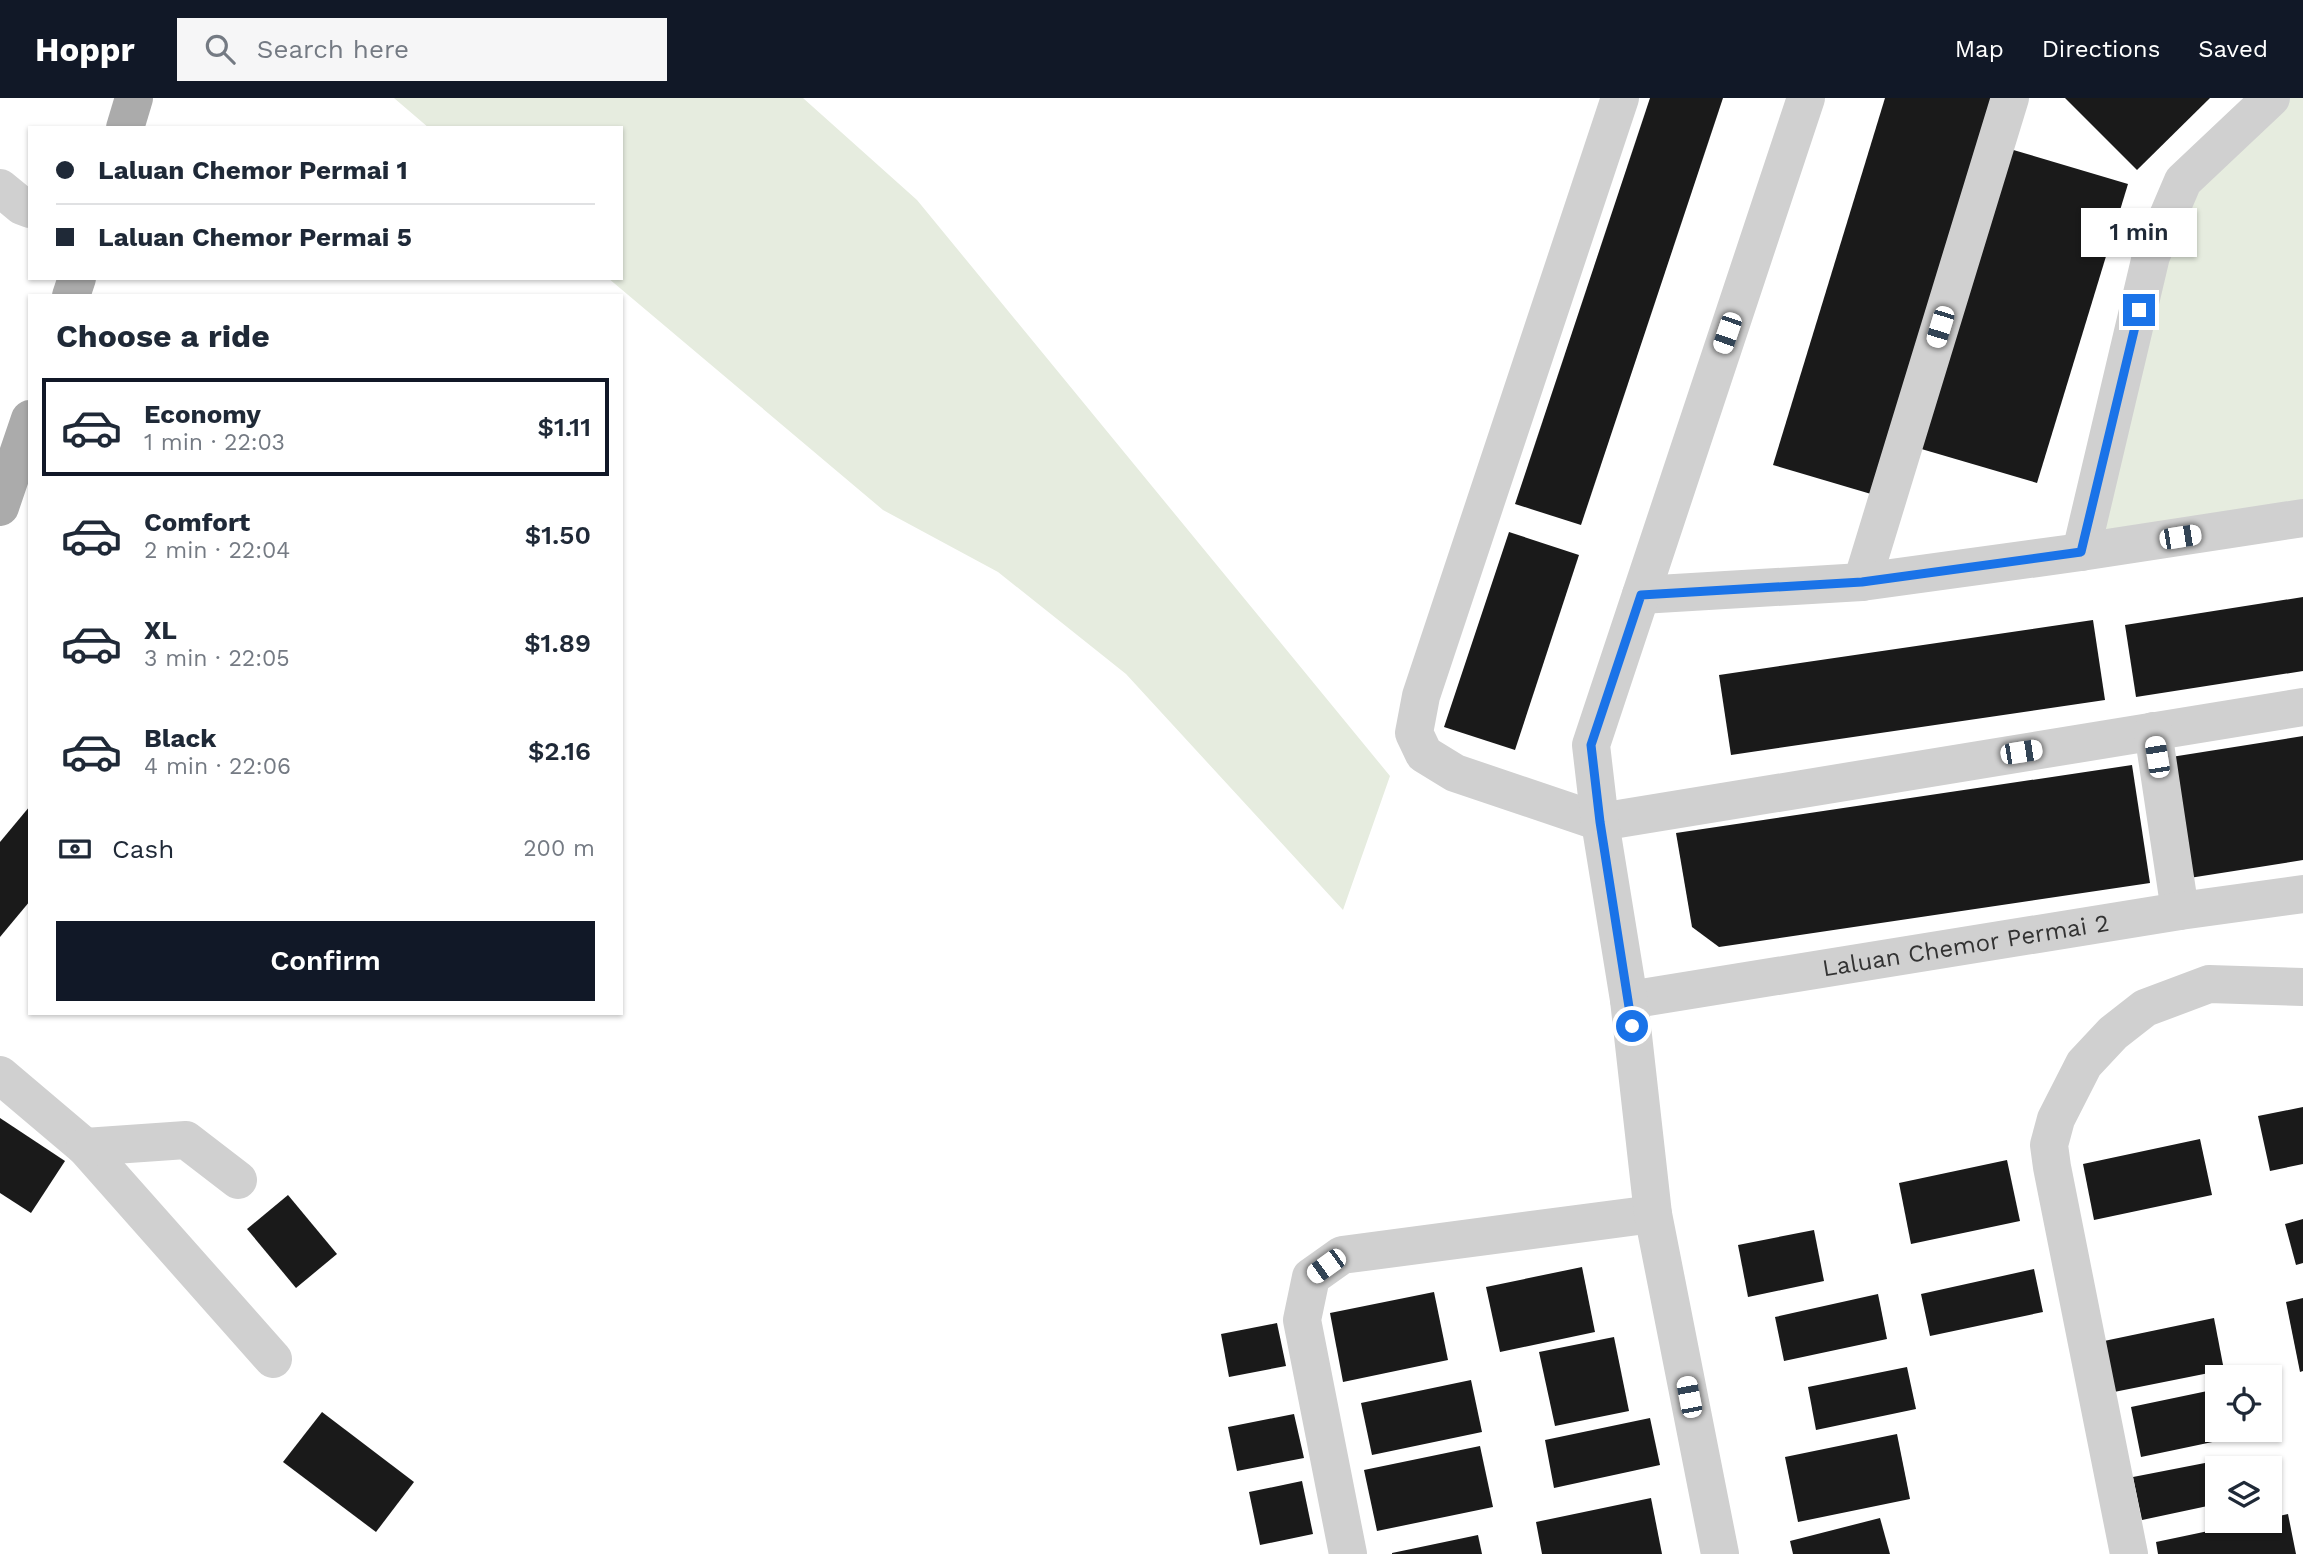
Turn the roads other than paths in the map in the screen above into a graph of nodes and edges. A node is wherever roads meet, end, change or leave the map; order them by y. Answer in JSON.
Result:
{"nodes":[{"id":1,"x":134,"y":98,"type":"edge"},
{"id":2,"x":1620,"y":98,"type":"edge"},
{"id":3,"x":1806,"y":98,"type":"edge"},
{"id":4,"x":2010,"y":98,"type":"edge"},
{"id":5,"x":2271,"y":98,"type":"edge"},
{"id":6,"x":126,"y":126,"type":"edge"},
{"id":7,"x":0,"y":188,"type":"edge"},
{"id":8,"x":28,"y":208,"type":"edge"},
{"id":9,"x":28,"y":425,"type":"edge"},
{"id":10,"x":0,"y":507,"type":"edge"},
{"id":11,"x":2303,"y":518,"type":"edge"},
{"id":12,"x":2081,"y":552,"type":"junction"},
{"id":13,"x":1862,"y":582,"type":"junction"},
{"id":14,"x":1641,"y":595,"type":"junction"},
{"id":15,"x":2303,"y":707,"type":"edge"},
{"id":16,"x":2153,"y":731,"type":"junction"},
{"id":17,"x":1600,"y":822,"type":"junction"},
{"id":18,"x":2303,"y":894,"type":"edge"},
{"id":19,"x":2179,"y":911,"type":"junction"},
{"id":20,"x":2303,"y":987,"type":"edge"},
{"id":21,"x":1629,"y":1000,"type":"junction"},
{"id":22,"x":0,"y":1075,"type":"edge"},
{"id":23,"x":86,"y":1147,"type":"junction"},
{"id":24,"x":238,"y":1180,"type":"dead end"},
{"id":25,"x":1653,"y":1214,"type":"junction"},
{"id":26,"x":273,"y":1359,"type":"dead end"},
{"id":27,"x":1348,"y":1554,"type":"edge"},
{"id":28,"x":1720,"y":1554,"type":"edge"},
{"id":29,"x":2129,"y":1554,"type":"edge"}],
"edges":[{"from":1,"to":6,"type":"main road"},
{"from":2,"to":17,"type":"street"},
{"from":3,"to":14,"type":"street"},
{"from":4,"to":13,"type":"street"},
{"from":5,"to":12,"type":"street"},
{"from":7,"to":8,"type":"street"},
{"from":9,"to":10,"type":"main road"},
{"from":11,"to":12,"type":"street"},
{"from":12,"to":13,"type":"street"},
{"from":13,"to":14,"type":"street"},
{"from":14,"to":17,"type":"street"},
{"from":15,"to":16,"type":"street"},
{"from":16,"to":17,"type":"street"},
{"from":16,"to":19,"type":"street"},
{"from":17,"to":21,"type":"street"},
{"from":18,"to":19,"type":"street","name":"Laluan Chemor Permai 2"},
{"from":19,"to":21,"type":"street","name":"Laluan Chemor Permai 2"},
{"from":20,"to":29,"type":"street"},
{"from":21,"to":25,"type":"street"},
{"from":22,"to":23,"type":"street"},
{"from":23,"to":24,"type":"street"},
{"from":23,"to":26,"type":"street"},
{"from":25,"to":27,"type":"street"},
{"from":25,"to":28,"type":"street"}]}
